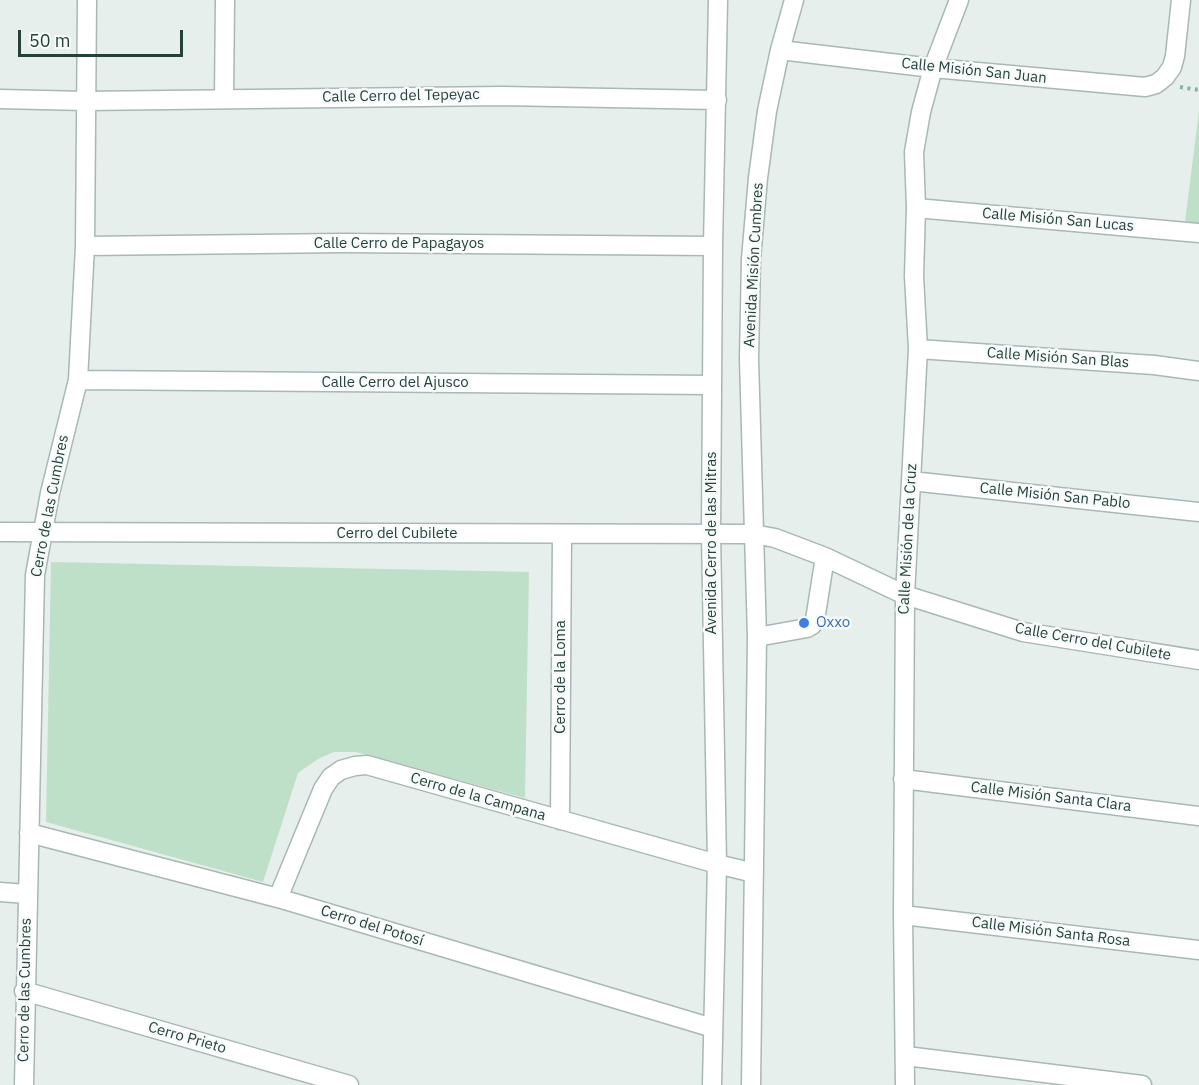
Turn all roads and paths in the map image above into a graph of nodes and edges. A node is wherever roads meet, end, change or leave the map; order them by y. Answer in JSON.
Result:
{"nodes":[{"id":1,"x":87,"y":0,"type":"edge"},
{"id":2,"x":225,"y":0,"type":"edge"},
{"id":3,"x":718,"y":0,"type":"edge"},
{"id":4,"x":794,"y":0,"type":"edge"},
{"id":5,"x":959,"y":0,"type":"edge"},
{"id":6,"x":1181,"y":0,"type":"edge"},
{"id":7,"x":780,"y":50,"type":"junction"},
{"id":8,"x":933,"y":68,"type":"junction"},
{"id":9,"x":224,"y":98,"type":"junction"},
{"id":10,"x":0,"y":99,"type":"edge"},
{"id":11,"x":717,"y":100,"type":"junction"},
{"id":12,"x":85,"y":101,"type":"junction"},
{"id":13,"x":916,"y":208,"type":"junction"},
{"id":14,"x":1199,"y":233,"type":"edge"},
{"id":15,"x":85,"y":246,"type":"junction"},
{"id":16,"x":712,"y":246,"type":"junction"},
{"id":17,"x":918,"y":349,"type":"junction"},
{"id":18,"x":1199,"y":371,"type":"edge"},
{"id":19,"x":78,"y":380,"type":"junction"},
{"id":20,"x":712,"y":385,"type":"junction"},
{"id":21,"x":911,"y":481,"type":"junction"},
{"id":22,"x":1199,"y":512,"type":"edge"},
{"id":23,"x":0,"y":532,"type":"edge"},
{"id":24,"x":42,"y":534,"type":"junction"},
{"id":25,"x":562,"y":534,"type":"junction"},
{"id":26,"x":711,"y":534,"type":"junction"},
{"id":27,"x":753,"y":534,"type":"junction"},
{"id":28,"x":825,"y":557,"type":"junction"},
{"id":29,"x":905,"y":595,"type":"junction"},
{"id":30,"x":757,"y":637,"type":"junction"},
{"id":31,"x":1199,"y":660,"type":"edge"},
{"id":32,"x":903,"y":779,"type":"junction"},
{"id":33,"x":1199,"y":816,"type":"edge"},
{"id":34,"x":560,"y":820,"type":"junction"},
{"id":35,"x":29,"y":833,"type":"junction"},
{"id":36,"x":717,"y":864,"type":"junction"},
{"id":37,"x":754,"y":873,"type":"junction"},
{"id":38,"x":0,"y":892,"type":"edge"},
{"id":39,"x":27,"y":894,"type":"junction"},
{"id":40,"x":278,"y":898,"type":"junction"},
{"id":41,"x":903,"y":915,"type":"junction"},
{"id":42,"x":1199,"y":950,"type":"edge"},
{"id":43,"x":24,"y":991,"type":"junction"},
{"id":44,"x":713,"y":1028,"type":"junction"},
{"id":45,"x":906,"y":1056,"type":"junction"},
{"id":46,"x":24,"y":1085,"type":"edge"},
{"id":47,"x":350,"y":1085,"type":"edge"},
{"id":48,"x":712,"y":1085,"type":"edge"},
{"id":49,"x":751,"y":1085,"type":"edge"},
{"id":50,"x":905,"y":1085,"type":"edge"},
{"id":51,"x":1142,"y":1085,"type":"edge"}],
"edges":[{"from":1,"to":12,"type":"street","name":"Cerro de las Cumbres"},
{"from":2,"to":9,"type":"street"},
{"from":3,"to":11,"type":"street","name":"Avenida Cerro de las Mitras"},
{"from":4,"to":7,"type":"street","name":"Avenida Misión Cumbres"},
{"from":5,"to":8,"type":"street","name":"Calle Misión de la Cruz"},
{"from":6,"to":8,"type":"street","name":"Calle Misión San Juan"},
{"from":7,"to":8,"type":"street","name":"Calle Misión San Juan"},
{"from":7,"to":27,"type":"street","name":"Avenida Misión Cumbres"},
{"from":8,"to":13,"type":"street","name":"Calle Misión de la Cruz"},
{"from":9,"to":11,"type":"street","name":"Calle Cerro del Tepeyac"},
{"from":9,"to":12,"type":"street","name":"Calle Cerro del Tepeyac"},
{"from":10,"to":12,"type":"street","name":"Calle Cerro del Tepeyac"},
{"from":11,"to":16,"type":"street","name":"Avenida Cerro de las Mitras"},
{"from":12,"to":15,"type":"street","name":"Cerro de las Cumbres"},
{"from":13,"to":14,"type":"street","name":"Calle Misión San Lucas"},
{"from":13,"to":17,"type":"street","name":"Calle Misión de la Cruz"},
{"from":15,"to":16,"type":"street","name":"Calle Cerro de Papagayos"},
{"from":15,"to":19,"type":"street","name":"Cerro de las Cumbres"},
{"from":16,"to":20,"type":"street","name":"Avenida Cerro de las Mitras"},
{"from":17,"to":18,"type":"street","name":"Calle Misión San Blas"},
{"from":17,"to":21,"type":"street","name":"Calle Misión de la Cruz"},
{"from":19,"to":20,"type":"street","name":"Calle Cerro del Ajusco"},
{"from":19,"to":24,"type":"street","name":"Cerro de las Cumbres"},
{"from":20,"to":26,"type":"street","name":"Avenida Cerro de las Mitras"},
{"from":21,"to":22,"type":"street","name":"Calle Misión San Pablo"},
{"from":21,"to":29,"type":"street","name":"Calle Misión de la Cruz"},
{"from":23,"to":24,"type":"street","name":"Cerro del Cubilete"},
{"from":24,"to":25,"type":"street","name":"Cerro del Cubilete"},
{"from":24,"to":35,"type":"street","name":"Cerro de las Cumbres"},
{"from":25,"to":26,"type":"street","name":"Cerro del Cubilete"},
{"from":25,"to":34,"type":"street","name":"Cerro de la Loma"},
{"from":26,"to":27,"type":"street","name":"Cerro del Cubilete"},
{"from":26,"to":36,"type":"street","name":"Avenida Cerro de las Mitras"},
{"from":27,"to":28,"type":"street","name":"Calle Cerro del Cubilete"},
{"from":27,"to":30,"type":"street"},
{"from":28,"to":29,"type":"street","name":"Calle Cerro del Cubilete"},
{"from":28,"to":30,"type":"street"},
{"from":29,"to":31,"type":"street","name":"Calle Cerro del Cubilete"},
{"from":29,"to":32,"type":"street","name":"Calle Misión de la Cruz"},
{"from":30,"to":37,"type":"street"},
{"from":32,"to":33,"type":"street","name":"Calle Misión Santa Clara"},
{"from":32,"to":41,"type":"street","name":"Calle Misión de la Cruz"},
{"from":34,"to":36,"type":"street","name":"Cerro de la Campana"},
{"from":34,"to":40,"type":"street","name":"Cerro de la Campana"},
{"from":35,"to":39,"type":"street","name":"Cerro de las Cumbres"},
{"from":35,"to":40,"type":"street","name":"Cerro del Potosí"},
{"from":36,"to":37,"type":"street","name":"Cerro de la Campana"},
{"from":36,"to":44,"type":"street","name":"Avenida Cerro de las Mitras"},
{"from":37,"to":49,"type":"street"},
{"from":38,"to":39,"type":"street"},
{"from":39,"to":43,"type":"street","name":"Cerro de las Cumbres"},
{"from":40,"to":44,"type":"street","name":"Cerro del Potosí"},
{"from":41,"to":42,"type":"street","name":"Calle Misión Santa Rosa"},
{"from":41,"to":45,"type":"street","name":"Calle Misión de la Cruz"},
{"from":43,"to":46,"type":"street","name":"Cerro de las Cumbres"},
{"from":43,"to":47,"type":"street","name":"Cerro Prieto"},
{"from":44,"to":48,"type":"street","name":"Avenida Cerro de las Mitras"},
{"from":45,"to":50,"type":"street","name":"Calle Misión de la Cruz"},
{"from":45,"to":51,"type":"street"}]}
